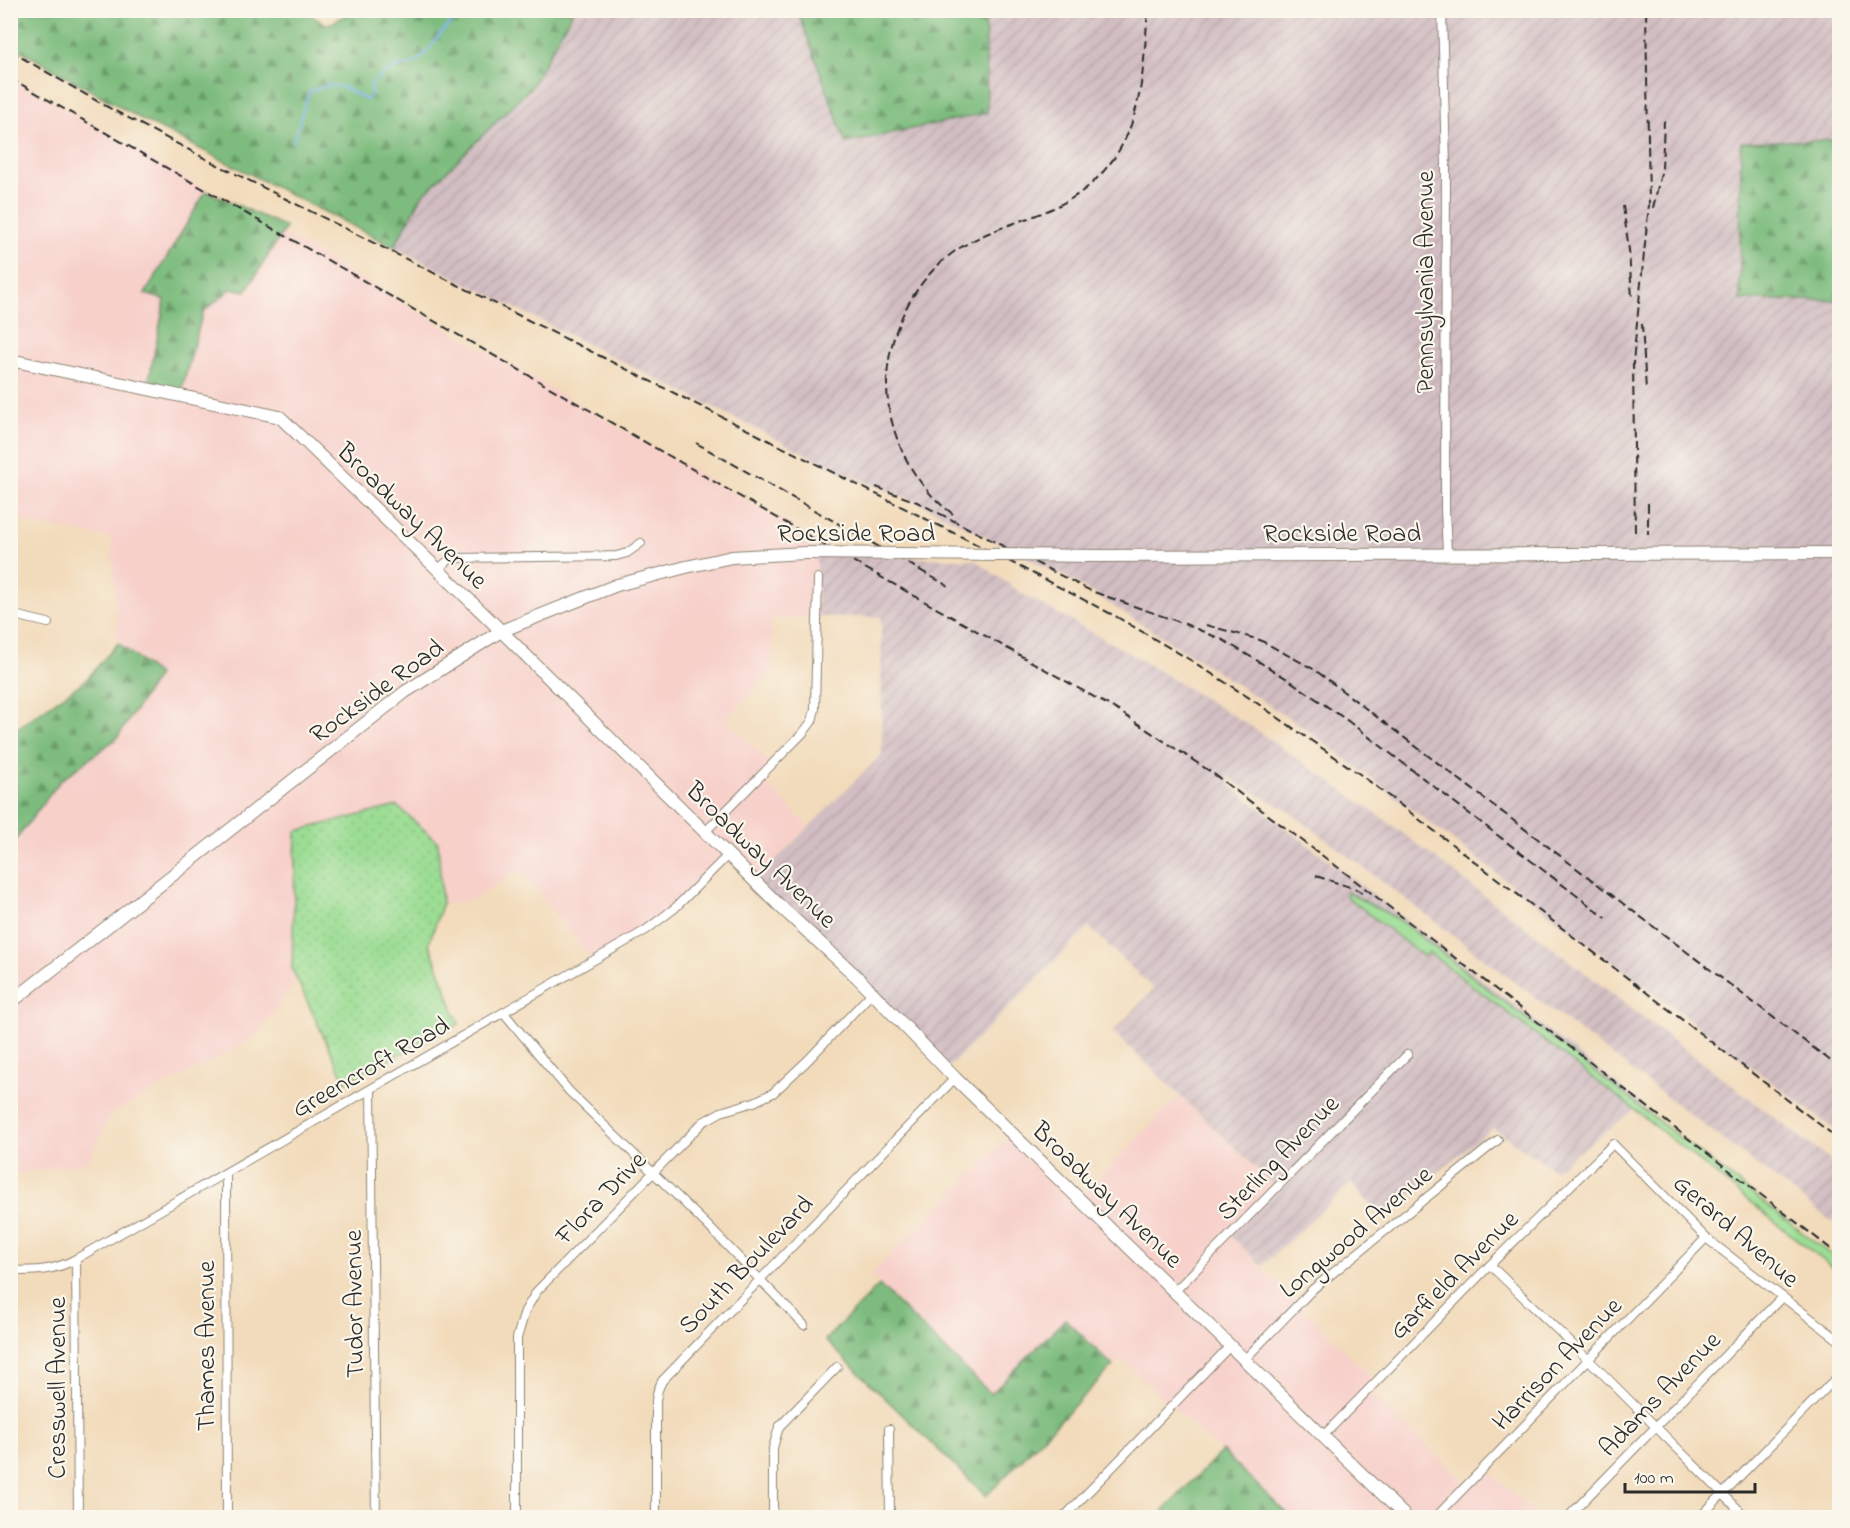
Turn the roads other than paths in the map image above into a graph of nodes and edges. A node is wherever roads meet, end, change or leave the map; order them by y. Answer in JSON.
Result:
{"nodes":[{"id":1,"x":1442,"y":10,"type":"edge"},
{"id":2,"x":10,"y":360,"type":"edge"},
{"id":3,"x":641,"y":543,"type":"dead end"},
{"id":4,"x":1839,"y":553,"type":"edge"},
{"id":5,"x":1448,"y":554,"type":"junction"},
{"id":6,"x":438,"y":570,"type":"junction"},
{"id":7,"x":818,"y":578,"type":"dead end"},
{"id":8,"x":10,"y":615,"type":"edge"},
{"id":9,"x":48,"y":623,"type":"dead end"},
{"id":10,"x":501,"y":631,"type":"junction"},
{"id":11,"x":706,"y":831,"type":"junction"},
{"id":12,"x":728,"y":855,"type":"junction"},
{"id":13,"x":872,"y":993,"type":"junction"},
{"id":14,"x":10,"y":1002,"type":"edge"},
{"id":15,"x":504,"y":1013,"type":"junction"},
{"id":16,"x":1408,"y":1054,"type":"dead end"},
{"id":17,"x":955,"y":1078,"type":"junction"},
{"id":18,"x":371,"y":1090,"type":"junction"},
{"id":19,"x":1498,"y":1140,"type":"dead end"},
{"id":20,"x":1613,"y":1144,"type":"joint"},
{"id":21,"x":226,"y":1173,"type":"junction"},
{"id":22,"x":653,"y":1173,"type":"junction"},
{"id":23,"x":1706,"y":1238,"type":"junction"},
{"id":24,"x":76,"y":1259,"type":"junction"},
{"id":25,"x":1490,"y":1265,"type":"junction"},
{"id":26,"x":10,"y":1271,"type":"edge"},
{"id":27,"x":760,"y":1279,"type":"junction"},
{"id":28,"x":1175,"y":1291,"type":"junction"},
{"id":29,"x":1782,"y":1297,"type":"junction"},
{"id":30,"x":804,"y":1325,"type":"dead end"},
{"id":31,"x":1839,"y":1341,"type":"edge"},
{"id":32,"x":1230,"y":1346,"type":"junction"},
{"id":33,"x":1244,"y":1360,"type":"junction"},
{"id":34,"x":1589,"y":1360,"type":"junction"},
{"id":35,"x":837,"y":1367,"type":"dead end"},
{"id":36,"x":1839,"y":1374,"type":"edge"},
{"id":37,"x":1655,"y":1426,"type":"junction"},
{"id":38,"x":889,"y":1429,"type":"dead end"},
{"id":39,"x":1324,"y":1435,"type":"junction"},
{"id":40,"x":1723,"y":1492,"type":"junction"},
{"id":41,"x":1839,"y":1511,"type":"edge"},
{"id":42,"x":78,"y":1518,"type":"edge"},
{"id":43,"x":227,"y":1518,"type":"edge"},
{"id":44,"x":376,"y":1518,"type":"edge"},
{"id":45,"x":517,"y":1518,"type":"edge"},
{"id":46,"x":656,"y":1518,"type":"edge"},
{"id":47,"x":773,"y":1518,"type":"edge"},
{"id":48,"x":890,"y":1518,"type":"edge"},
{"id":49,"x":1063,"y":1518,"type":"edge"},
{"id":50,"x":1407,"y":1518,"type":"edge"},
{"id":51,"x":1436,"y":1518,"type":"edge"},
{"id":52,"x":1567,"y":1518,"type":"edge"},
{"id":53,"x":1699,"y":1518,"type":"edge"},
{"id":54,"x":1747,"y":1518,"type":"edge"},
{"id":55,"x":1833,"y":1518,"type":"edge"}],
"edges":[{"from":1,"to":5,"type":"street","name":"Pennsylvania Avenue"},
{"from":2,"to":6,"type":"main road","name":"Broadway Avenue"},
{"from":3,"to":6,"type":"street"},
{"from":4,"to":5,"type":"main road","name":"Rockside Road"},
{"from":5,"to":10,"type":"main road","name":"Rockside Road","bridge":true},
{"from":6,"to":10,"type":"main road","name":"Broadway Avenue"},
{"from":7,"to":11,"type":"street"},
{"from":8,"to":9,"type":"street"},
{"from":10,"to":11,"type":"main road","name":"Broadway Avenue"},
{"from":10,"to":14,"type":"main road","name":"Rockside Road"},
{"from":11,"to":12,"type":"main road","name":"Broadway Avenue"},
{"from":12,"to":13,"type":"main road","name":"Broadway Avenue"},
{"from":12,"to":15,"type":"street","name":"Greencroft Road"},
{"from":13,"to":17,"type":"main road","name":"Broadway Avenue"},
{"from":13,"to":22,"type":"street","name":"Flora Drive"},
{"from":15,"to":18,"type":"street","name":"Greencroft Road"},
{"from":15,"to":22,"type":"street"},
{"from":16,"to":28,"type":"street","name":"Sterling Avenue"},
{"from":17,"to":27,"type":"street","name":"South Boulevard"},
{"from":17,"to":28,"type":"main road","name":"Broadway Avenue"},
{"from":18,"to":21,"type":"street","name":"Greencroft Road"},
{"from":18,"to":44,"type":"street","name":"Tudor Avenue"},
{"from":19,"to":33,"type":"street","name":"Longwood Avenue"},
{"from":20,"to":23,"type":"street","name":"Gerard Avenue"},
{"from":20,"to":25,"type":"street","name":"Garfield Avenue"},
{"from":21,"to":24,"type":"street","name":"Greencroft Road"},
{"from":21,"to":43,"type":"street","name":"Thames Avenue"},
{"from":22,"to":27,"type":"street"},
{"from":22,"to":45,"type":"street","name":"Flora Drive"},
{"from":23,"to":29,"type":"street","name":"Gerard Avenue"},
{"from":23,"to":34,"type":"street","name":"Harrison Avenue"},
{"from":24,"to":26,"type":"street","name":"Greencroft Road"},
{"from":24,"to":42,"type":"street","name":"Cresswell Avenue"},
{"from":25,"to":34,"type":"street"},
{"from":25,"to":39,"type":"street","name":"Garfield Avenue"},
{"from":27,"to":30,"type":"street"},
{"from":27,"to":46,"type":"street","name":"South Boulevard"},
{"from":28,"to":32,"type":"main road","name":"Broadway Avenue"},
{"from":29,"to":31,"type":"street","name":"Gerard Avenue"},
{"from":29,"to":37,"type":"street","name":"Adams Avenue"},
{"from":32,"to":33,"type":"main road","name":"Broadway Avenue"},
{"from":32,"to":49,"type":"street"},
{"from":33,"to":39,"type":"main road","name":"Broadway Avenue"},
{"from":34,"to":37,"type":"street"},
{"from":34,"to":51,"type":"street","name":"Harrison Avenue"},
{"from":35,"to":47,"type":"street"},
{"from":36,"to":40,"type":"street"},
{"from":37,"to":40,"type":"street"},
{"from":37,"to":52,"type":"street","name":"Adams Avenue"},
{"from":38,"to":48,"type":"street"},
{"from":39,"to":50,"type":"main road","name":"Broadway Avenue"},
{"from":40,"to":53,"type":"street"},
{"from":40,"to":54,"type":"street"},
{"from":41,"to":55,"type":"street"}]}
